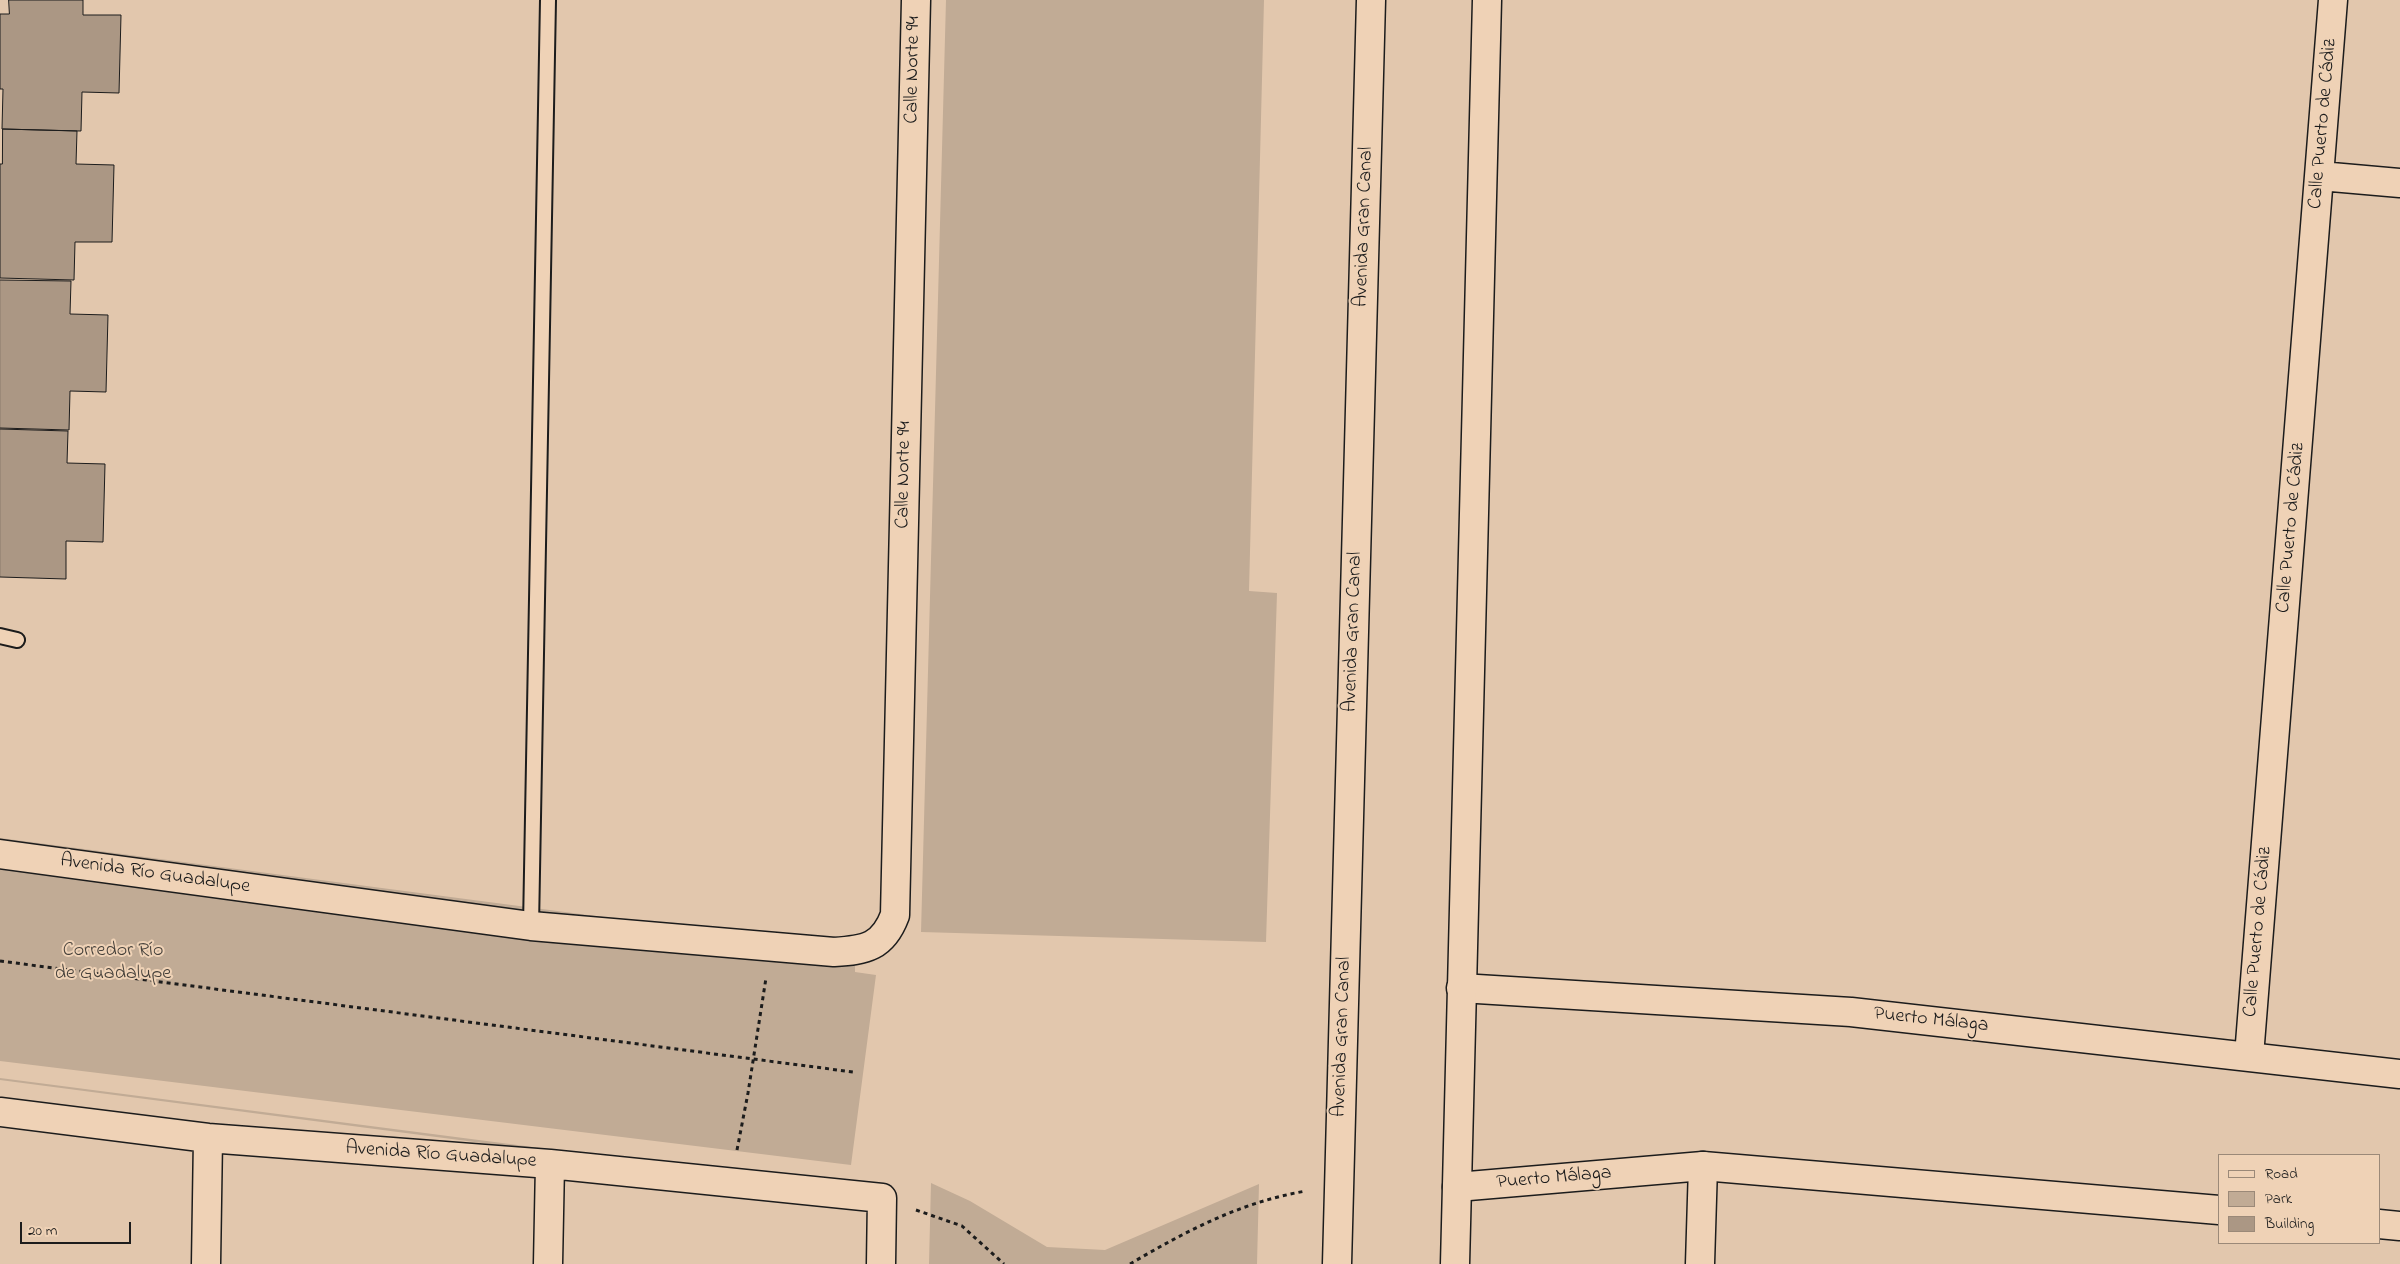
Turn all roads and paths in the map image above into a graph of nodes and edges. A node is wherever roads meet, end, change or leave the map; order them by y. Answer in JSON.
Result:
{"nodes":[{"id":1,"x":548,"y":0,"type":"edge"},
{"id":2,"x":916,"y":0,"type":"edge"},
{"id":3,"x":1371,"y":0,"type":"edge"},
{"id":4,"x":1486,"y":0,"type":"edge"},
{"id":5,"x":2334,"y":0,"type":"edge"},
{"id":6,"x":2320,"y":176,"type":"junction"},
{"id":7,"x":2400,"y":183,"type":"edge"},
{"id":8,"x":0,"y":636,"type":"edge"},
{"id":9,"x":17,"y":640,"type":"dead end"},
{"id":10,"x":0,"y":854,"type":"edge"},
{"id":11,"x":531,"y":926,"type":"junction"},
{"id":12,"x":876,"y":944,"type":"joint"},
{"id":13,"x":771,"y":946,"type":"junction"},
{"id":14,"x":0,"y":961,"type":"edge"},
{"id":15,"x":1460,"y":988,"type":"junction"},
{"id":16,"x":2250,"y":1056,"type":"junction"},
{"id":17,"x":753,"y":1058,"type":"junction"},
{"id":18,"x":853,"y":1072,"type":"dead end"},
{"id":19,"x":2400,"y":1074,"type":"edge"},
{"id":20,"x":0,"y":1112,"type":"edge"},
{"id":21,"x":208,"y":1138,"type":"junction"},
{"id":22,"x":550,"y":1164,"type":"junction"},
{"id":23,"x":1703,"y":1166,"type":"junction"},
{"id":24,"x":730,"y":1183,"type":"junction"},
{"id":25,"x":1339,"y":1186,"type":"junction"},
{"id":26,"x":1457,"y":1187,"type":"junction"},
{"id":27,"x":882,"y":1198,"type":"junction"},
{"id":28,"x":2218,"y":1210,"type":"edge"},
{"id":29,"x":2380,"y":1224,"type":"edge"},
{"id":30,"x":2400,"y":1226,"type":"edge"},
{"id":31,"x":206,"y":1264,"type":"edge"},
{"id":32,"x":548,"y":1264,"type":"edge"},
{"id":33,"x":881,"y":1264,"type":"edge"},
{"id":34,"x":1004,"y":1264,"type":"edge"},
{"id":35,"x":1130,"y":1264,"type":"edge"},
{"id":36,"x":1337,"y":1264,"type":"edge"},
{"id":37,"x":1455,"y":1264,"type":"edge"},
{"id":38,"x":1700,"y":1264,"type":"edge"}],
"edges":[{"from":1,"to":11,"type":"lane"},
{"from":2,"to":12,"type":"street","name":"Calle Norte 94"},
{"from":3,"to":25,"type":"street","name":"Avenida Gran Canal"},
{"from":4,"to":15,"type":"street"},
{"from":5,"to":6,"type":"street","name":"Calle Puerto de Cádiz"},
{"from":6,"to":7,"type":"street"},
{"from":6,"to":16,"type":"street","name":"Calle Puerto de Cádiz"},
{"from":8,"to":9,"type":"lane"},
{"from":10,"to":11,"type":"street","name":"Avenida Río Guadalupe"},
{"from":11,"to":13,"type":"street","name":"Avenida Río Guadalupe"},
{"from":12,"to":13,"type":"street","name":"Avenida Río Guadalupe"},
{"from":13,"to":17,"type":"path"},
{"from":14,"to":17,"type":"path"},
{"from":15,"to":16,"type":"street","name":"Puerto Málaga"},
{"from":15,"to":26,"type":"street"},
{"from":16,"to":19,"type":"street","name":"Puerto Málaga"},
{"from":17,"to":18,"type":"path"},
{"from":17,"to":24,"type":"path"},
{"from":20,"to":21,"type":"street","name":"Avenida Río Guadalupe"},
{"from":21,"to":22,"type":"street","name":"Avenida Río Guadalupe"},
{"from":21,"to":31,"type":"street"},
{"from":22,"to":24,"type":"street","name":"Avenida Río Guadalupe"},
{"from":22,"to":32,"type":"street"},
{"from":23,"to":26,"type":"street","name":"Puerto Málaga"},
{"from":23,"to":28,"type":"street","name":"Puerto Málaga"},
{"from":23,"to":38,"type":"street"},
{"from":24,"to":27,"type":"street","name":"Avenida Río Guadalupe"},
{"from":25,"to":35,"type":"path"},
{"from":25,"to":36,"type":"street","name":"Avenida Gran Canal"},
{"from":26,"to":37,"type":"street"},
{"from":27,"to":33,"type":"street"},
{"from":27,"to":34,"type":"path"},
{"from":29,"to":30,"type":"street"}]}
